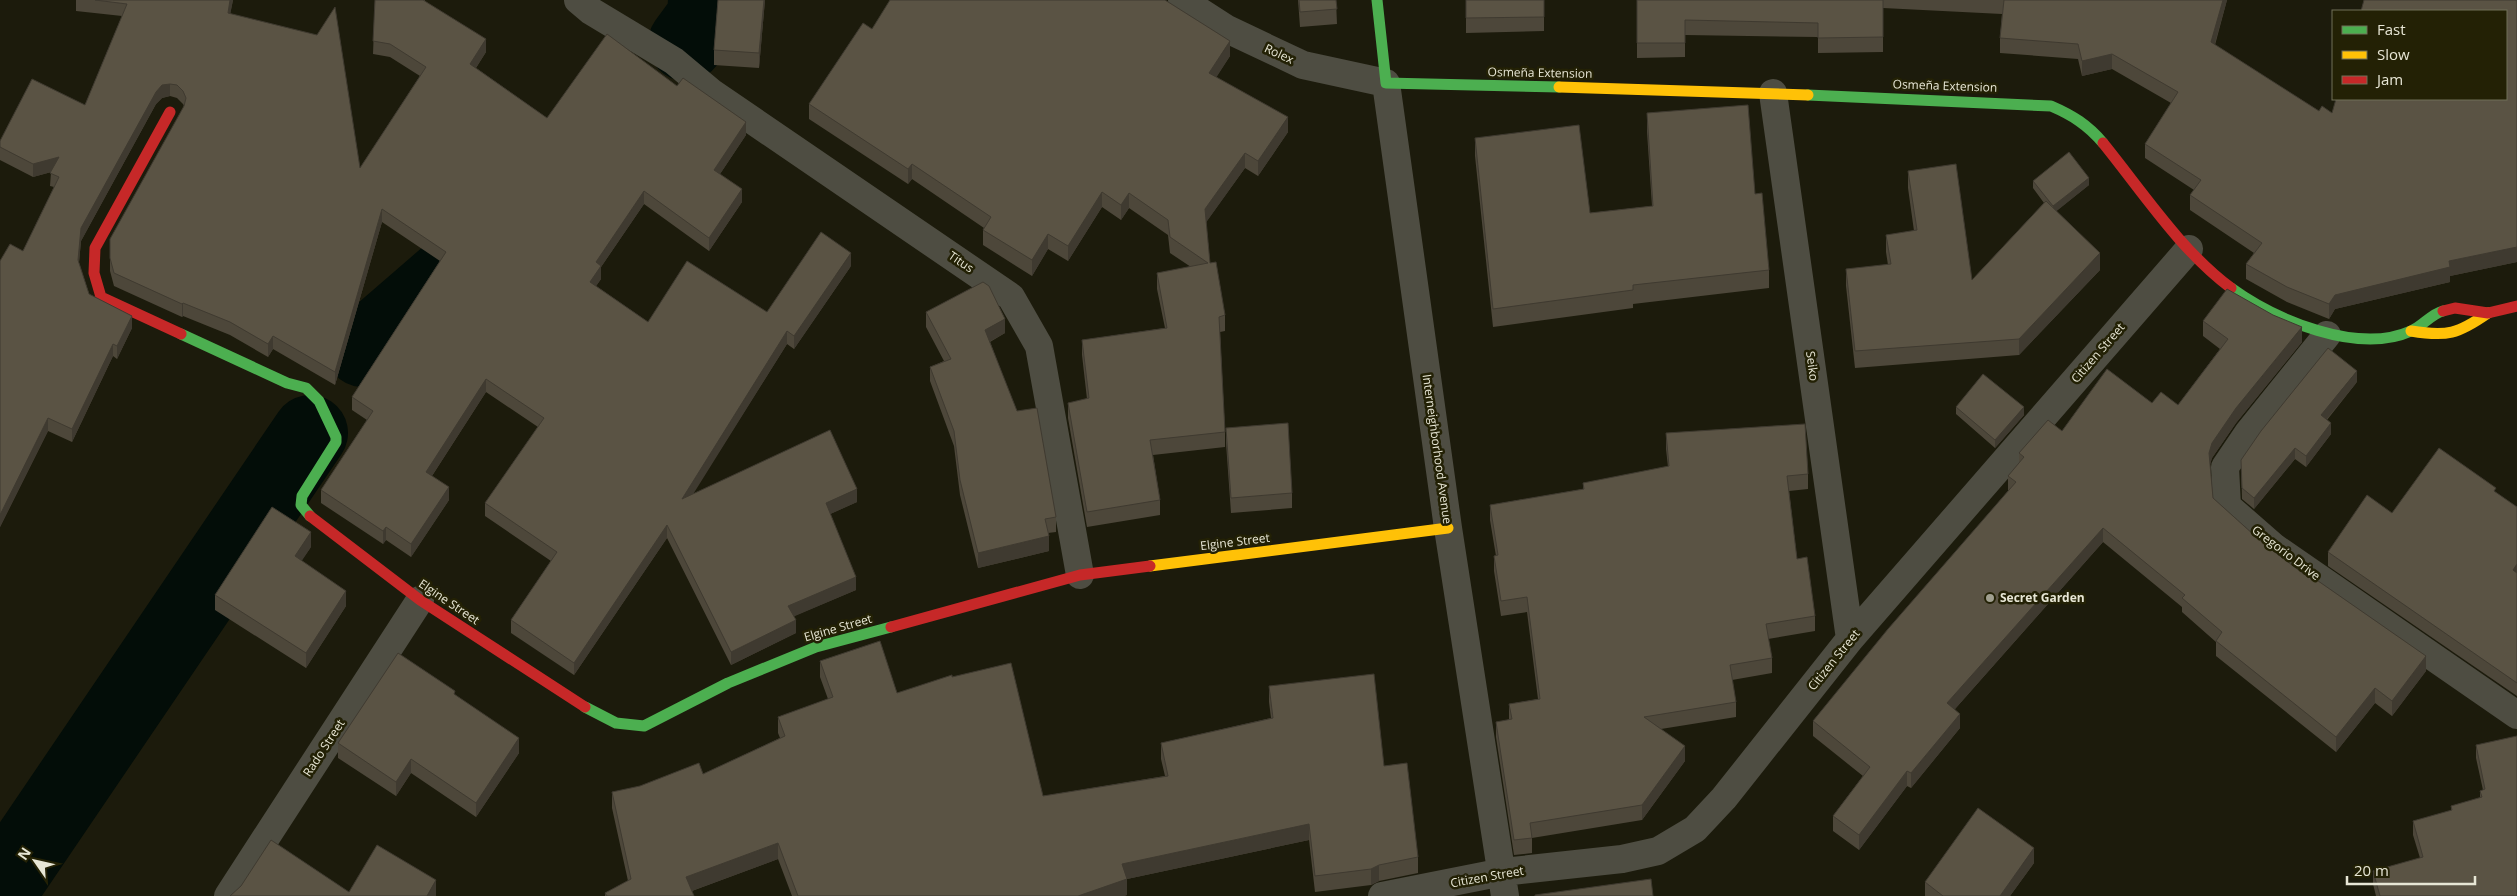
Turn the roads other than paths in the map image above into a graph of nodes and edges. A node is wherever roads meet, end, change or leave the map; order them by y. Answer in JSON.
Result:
{"nodes":[{"id":1,"x":578,"y":0,"type":"edge"},
{"id":2,"x":1182,"y":0,"type":"edge"},
{"id":3,"x":1377,"y":0,"type":"edge"},
{"id":4,"x":1386,"y":83,"type":"junction"},
{"id":5,"x":1773,"y":93,"type":"junction"},
{"id":6,"x":170,"y":112,"type":"dead end"},
{"id":7,"x":2188,"y":249,"type":"junction"},
{"id":8,"x":2517,"y":306,"type":"edge"},
{"id":9,"x":2488,"y":313,"type":"junction"},
{"id":10,"x":2411,"y":331,"type":"junction"},
{"id":11,"x":2327,"y":335,"type":"junction"},
{"id":12,"x":1448,"y":528,"type":"junction"},
{"id":13,"x":1080,"y":575,"type":"junction"},
{"id":14,"x":420,"y":600,"type":"junction"},
{"id":15,"x":1850,"y":639,"type":"junction"},
{"id":16,"x":2517,"y":715,"type":"edge"},
{"id":17,"x":1504,"y":884,"type":"edge"},
{"id":18,"x":228,"y":896,"type":"edge"},
{"id":19,"x":1382,"y":896,"type":"edge"}],
"edges":[{"from":1,"to":13,"type":"street","name":"Titus"},
{"from":2,"to":4,"type":"street","name":"Rolex"},
{"from":3,"to":4,"type":"street","name":"Interneighborhood Avenue"},
{"from":4,"to":5,"type":"street","name":"Osmeña Extension"},
{"from":4,"to":12,"type":"street","name":"Interneighborhood Avenue"},
{"from":5,"to":7,"type":"street","name":"Osmeña Extension"},
{"from":5,"to":15,"type":"street","name":"Seiko"},
{"from":6,"to":14,"type":"street","name":"Elgine Street"},
{"from":7,"to":11,"type":"street","name":"Osmeña Extension"},
{"from":7,"to":15,"type":"street","name":"Citizen Street"},
{"from":8,"to":9,"type":"street","name":"Osmeña Extension"},
{"from":9,"to":10,"type":"street","name":"Osmeña Extension"},
{"from":9,"to":10,"type":"street","name":"Osmeña Extension"},
{"from":10,"to":11,"type":"street","name":"Osmeña Extension"},
{"from":11,"to":16,"type":"street","name":"Gregorio Drive"},
{"from":12,"to":13,"type":"street","name":"Elgine Street"},
{"from":12,"to":17,"type":"street","name":"Interneighborhood Avenue"},
{"from":13,"to":14,"type":"street","name":"Elgine Street"},
{"from":14,"to":18,"type":"street","name":"Rado Street"},
{"from":15,"to":17,"type":"street","name":"Citizen Street"},
{"from":17,"to":19,"type":"street","name":"Citizen Street"}]}
